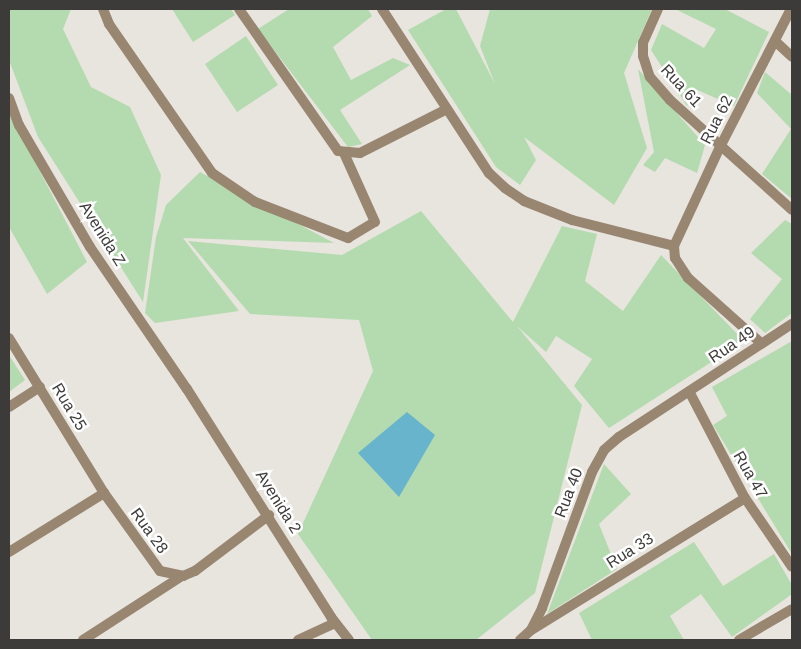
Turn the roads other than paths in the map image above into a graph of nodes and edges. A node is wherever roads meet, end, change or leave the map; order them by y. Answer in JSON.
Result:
{"nodes":[{"id":1,"x":103,"y":9,"type":"edge"},
{"id":2,"x":240,"y":9,"type":"edge"},
{"id":3,"x":382,"y":9,"type":"edge"},
{"id":4,"x":658,"y":9,"type":"edge"},
{"id":5,"x":791,"y":9,"type":"edge"},
{"id":6,"x":774,"y":41,"type":"junction"},
{"id":7,"x":792,"y":57,"type":"edge"},
{"id":8,"x":9,"y":98,"type":"edge"},
{"id":9,"x":447,"y":109,"type":"junction"},
{"id":10,"x":720,"y":147,"type":"junction"},
{"id":11,"x":344,"y":153,"type":"junction"},
{"id":12,"x":792,"y":210,"type":"edge"},
{"id":13,"x":674,"y":246,"type":"junction"},
{"id":14,"x":792,"y":324,"type":"edge"},
{"id":15,"x":9,"y":338,"type":"edge"},
{"id":16,"x":762,"y":343,"type":"junction"},
{"id":17,"x":181,"y":380,"type":"joint"},
{"id":18,"x":40,"y":387,"type":"junction"},
{"id":19,"x":690,"y":392,"type":"junction"},
{"id":20,"x":9,"y":407,"type":"edge"},
{"id":21,"x":104,"y":493,"type":"junction"},
{"id":22,"x":744,"y":498,"type":"junction"},
{"id":23,"x":269,"y":515,"type":"junction"},
{"id":24,"x":9,"y":552,"type":"edge"},
{"id":25,"x":792,"y":567,"type":"edge"},
{"id":26,"x":183,"y":576,"type":"junction"},
{"id":27,"x":792,"y":609,"type":"edge"},
{"id":28,"x":336,"y":624,"type":"junction"},
{"id":29,"x":531,"y":630,"type":"junction"},
{"id":30,"x":83,"y":640,"type":"edge"},
{"id":31,"x":298,"y":640,"type":"edge"},
{"id":32,"x":349,"y":640,"type":"edge"},
{"id":33,"x":520,"y":640,"type":"edge"},
{"id":34,"x":739,"y":640,"type":"edge"}],
"edges":[{"from":1,"to":11,"type":"street"},
{"from":2,"to":11,"type":"street"},
{"from":3,"to":9,"type":"street"},
{"from":4,"to":10,"type":"street","name":"Rua 61"},
{"from":5,"to":6,"type":"street","name":"Rua 62"},
{"from":6,"to":7,"type":"street"},
{"from":6,"to":10,"type":"street","name":"Rua 62"},
{"from":8,"to":17,"type":"street","name":"Avenida Z"},
{"from":9,"to":11,"type":"street"},
{"from":9,"to":13,"type":"street"},
{"from":10,"to":12,"type":"street","name":"Rua 61"},
{"from":10,"to":13,"type":"street","name":"Rua 62"},
{"from":13,"to":16,"type":"street"},
{"from":14,"to":16,"type":"street","name":"Rua 49"},
{"from":15,"to":18,"type":"street","name":"Rua 25"},
{"from":16,"to":19,"type":"street","name":"Rua 49"},
{"from":17,"to":23,"type":"street","name":"Avenida 2"},
{"from":18,"to":20,"type":"street"},
{"from":18,"to":21,"type":"street","name":"Rua 25"},
{"from":19,"to":22,"type":"street","name":"Rua 47"},
{"from":19,"to":29,"type":"street","name":"Rua 40"},
{"from":21,"to":24,"type":"street"},
{"from":21,"to":26,"type":"street","name":"Rua 28"},
{"from":22,"to":25,"type":"street","name":"Rua 47"},
{"from":22,"to":29,"type":"street","name":"Rua 33"},
{"from":23,"to":26,"type":"street"},
{"from":23,"to":28,"type":"street","name":"Avenida 2"},
{"from":26,"to":30,"type":"street"},
{"from":27,"to":34,"type":"street"},
{"from":28,"to":31,"type":"street"},
{"from":28,"to":32,"type":"street","name":"Avenida 2"},
{"from":29,"to":33,"type":"street","name":"Rua 40"}]}
